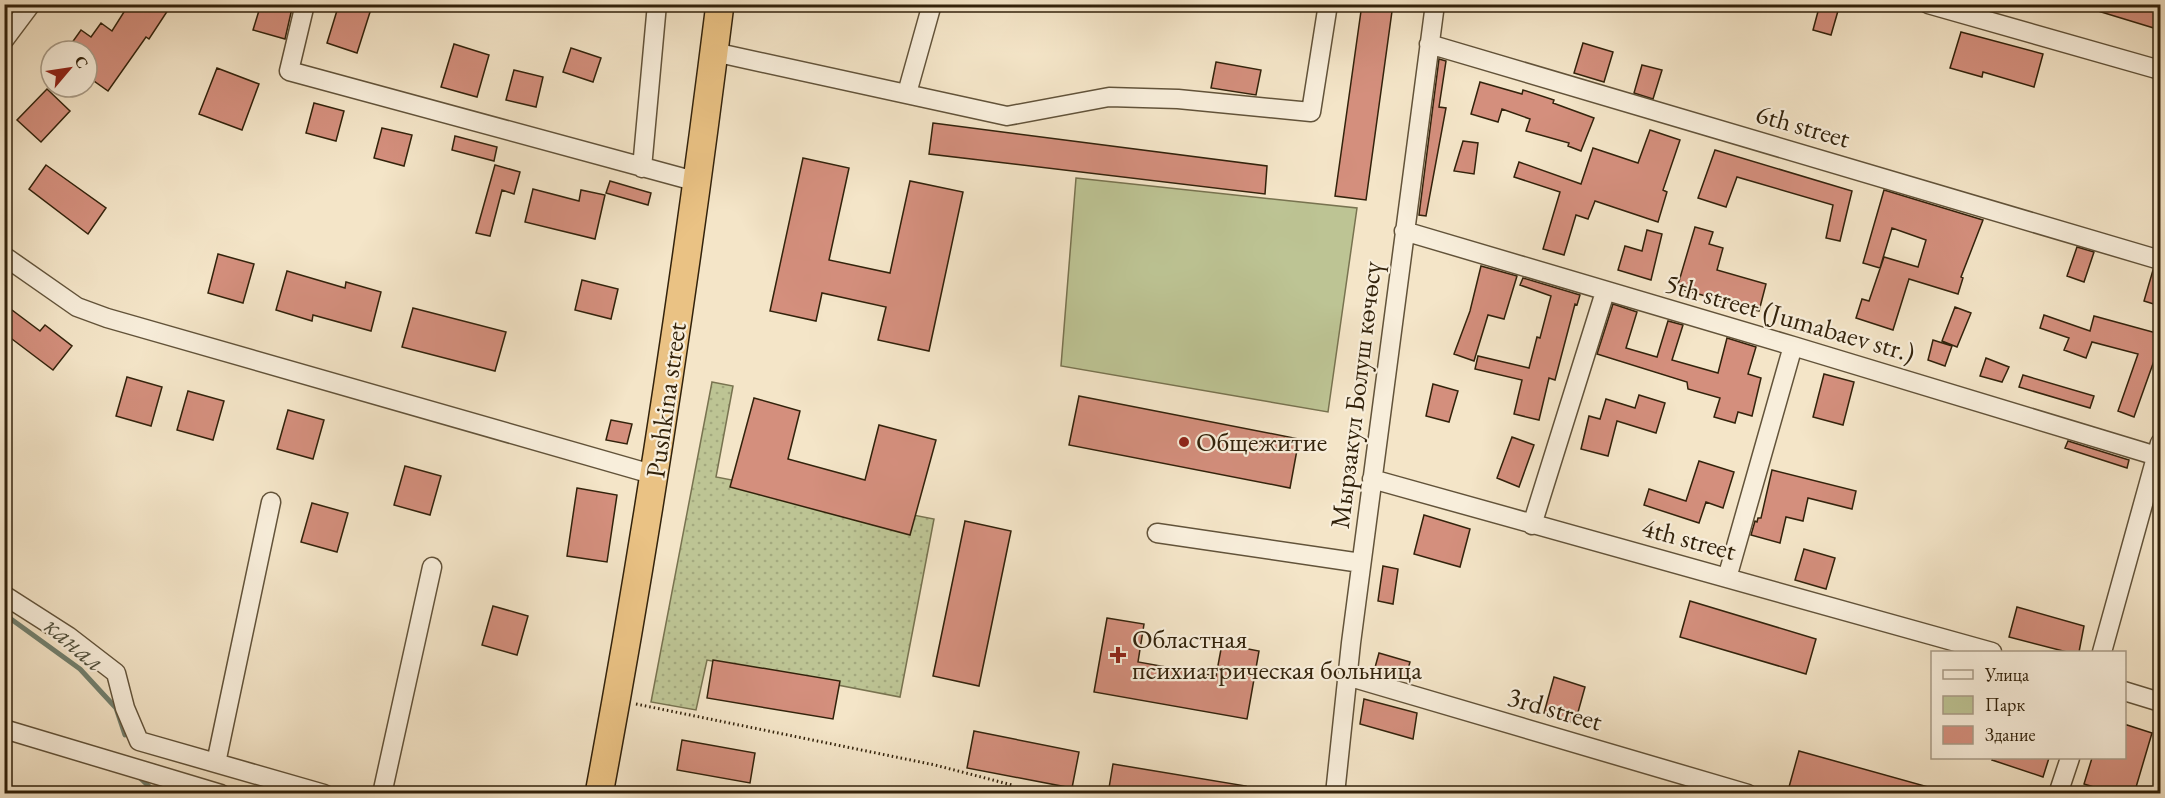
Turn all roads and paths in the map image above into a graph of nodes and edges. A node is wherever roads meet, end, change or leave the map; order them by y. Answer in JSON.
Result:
{"nodes":[{"id":1,"x":31,"y":4,"type":"edge"},
{"id":2,"x":306,"y":4,"type":"edge"},
{"id":3,"x":657,"y":4,"type":"edge"},
{"id":4,"x":720,"y":4,"type":"edge"},
{"id":5,"x":932,"y":4,"type":"edge"},
{"id":6,"x":1328,"y":4,"type":"edge"},
{"id":7,"x":1435,"y":4,"type":"edge"},
{"id":8,"x":1928,"y":4,"type":"edge"},
{"id":9,"x":4,"y":40,"type":"edge"},
{"id":10,"x":1429,"y":44,"type":"junction"},
{"id":11,"x":714,"y":52,"type":"junction"},
{"id":12,"x":2160,"y":70,"type":"edge"},
{"id":13,"x":907,"y":93,"type":"junction"},
{"id":14,"x":642,"y":168,"type":"junction"},
{"id":15,"x":698,"y":182,"type":"junction"},
{"id":16,"x":1404,"y":231,"type":"junction"},
{"id":17,"x":4,"y":255,"type":"edge"},
{"id":18,"x":2160,"y":260,"type":"edge"},
{"id":19,"x":1605,"y":292,"type":"junction"},
{"id":20,"x":1793,"y":346,"type":"junction"},
{"id":21,"x":2159,"y":452,"type":"edge"},
{"id":22,"x":655,"y":475,"type":"junction"},
{"id":23,"x":1372,"y":479,"type":"junction"},
{"id":24,"x":271,"y":502,"type":"dead end"},
{"id":25,"x":1532,"y":525,"type":"junction"},
{"id":26,"x":1157,"y":533,"type":"dead end"},
{"id":27,"x":1361,"y":563,"type":"junction"},
{"id":28,"x":432,"y":567,"type":"dead end"},
{"id":29,"x":1727,"y":578,"type":"junction"},
{"id":30,"x":4,"y":596,"type":"edge"},
{"id":31,"x":1988,"y":651,"type":"edge"},
{"id":32,"x":2102,"y":651,"type":"edge"},
{"id":33,"x":1347,"y":676,"type":"junction"},
{"id":34,"x":2126,"y":692,"type":"edge"},
{"id":35,"x":617,"y":700,"type":"junction"},
{"id":36,"x":2160,"y":702,"type":"edge"},
{"id":37,"x":4,"y":729,"type":"edge"},
{"id":38,"x":2070,"y":759,"type":"edge"},
{"id":39,"x":216,"y":763,"type":"junction"},
{"id":40,"x":221,"y":794,"type":"edge"},
{"id":41,"x":324,"y":794,"type":"edge"},
{"id":42,"x":382,"y":794,"type":"edge"},
{"id":43,"x":599,"y":794,"type":"edge"},
{"id":44,"x":1010,"y":794,"type":"edge"},
{"id":45,"x":1335,"y":794,"type":"edge"},
{"id":46,"x":1748,"y":794,"type":"edge"},
{"id":47,"x":2058,"y":794,"type":"edge"}],
"edges":[{"from":1,"to":9,"type":"street"},
{"from":2,"to":14,"type":"street"},
{"from":3,"to":14,"type":"street"},
{"from":4,"to":11,"type":"highway","name":"Pushkina street"},
{"from":5,"to":13,"type":"street"},
{"from":6,"to":13,"type":"street"},
{"from":7,"to":10,"type":"street","name":"Мырзакул Болуш көчөсү"},
{"from":8,"to":12,"type":"street"},
{"from":10,"to":16,"type":"street","name":"Мырзакул Болуш көчөсү"},
{"from":10,"to":18,"type":"street","name":"6th street"},
{"from":11,"to":13,"type":"street"},
{"from":11,"to":15,"type":"highway","name":"Pushkina street"},
{"from":14,"to":15,"type":"street"},
{"from":15,"to":22,"type":"highway","name":"Pushkina street"},
{"from":16,"to":19,"type":"street","name":"5th street (Jumabaev str.)"},
{"from":16,"to":23,"type":"street","name":"Мырзакул Болуш көчөсү"},
{"from":17,"to":22,"type":"street"},
{"from":19,"to":20,"type":"street","name":"5th street (Jumabaev str.)"},
{"from":19,"to":25,"type":"street"},
{"from":20,"to":21,"type":"street","name":"5th street (Jumabaev str.)"},
{"from":20,"to":29,"type":"street"},
{"from":21,"to":32,"type":"street"},
{"from":22,"to":35,"type":"highway","name":"Pushkina street"},
{"from":23,"to":25,"type":"street","name":"4th street"},
{"from":23,"to":27,"type":"street","name":"Мырзакул Болуш көчөсү"},
{"from":24,"to":39,"type":"street"},
{"from":25,"to":29,"type":"street","name":"4th street"},
{"from":26,"to":27,"type":"street"},
{"from":27,"to":33,"type":"street","name":"Мырзакул Болуш көчөсү"},
{"from":28,"to":42,"type":"street"},
{"from":29,"to":31,"type":"street","name":"4th street"},
{"from":30,"to":39,"type":"street"},
{"from":33,"to":45,"type":"street","name":"Мырзакул Болуш көчөсү"},
{"from":33,"to":46,"type":"street","name":"3rd street"},
{"from":34,"to":36,"type":"street"},
{"from":35,"to":43,"type":"highway","name":"Pushkina street"},
{"from":35,"to":44,"type":"path"},
{"from":37,"to":40,"type":"street"},
{"from":38,"to":47,"type":"street"},
{"from":39,"to":41,"type":"street"}]}
